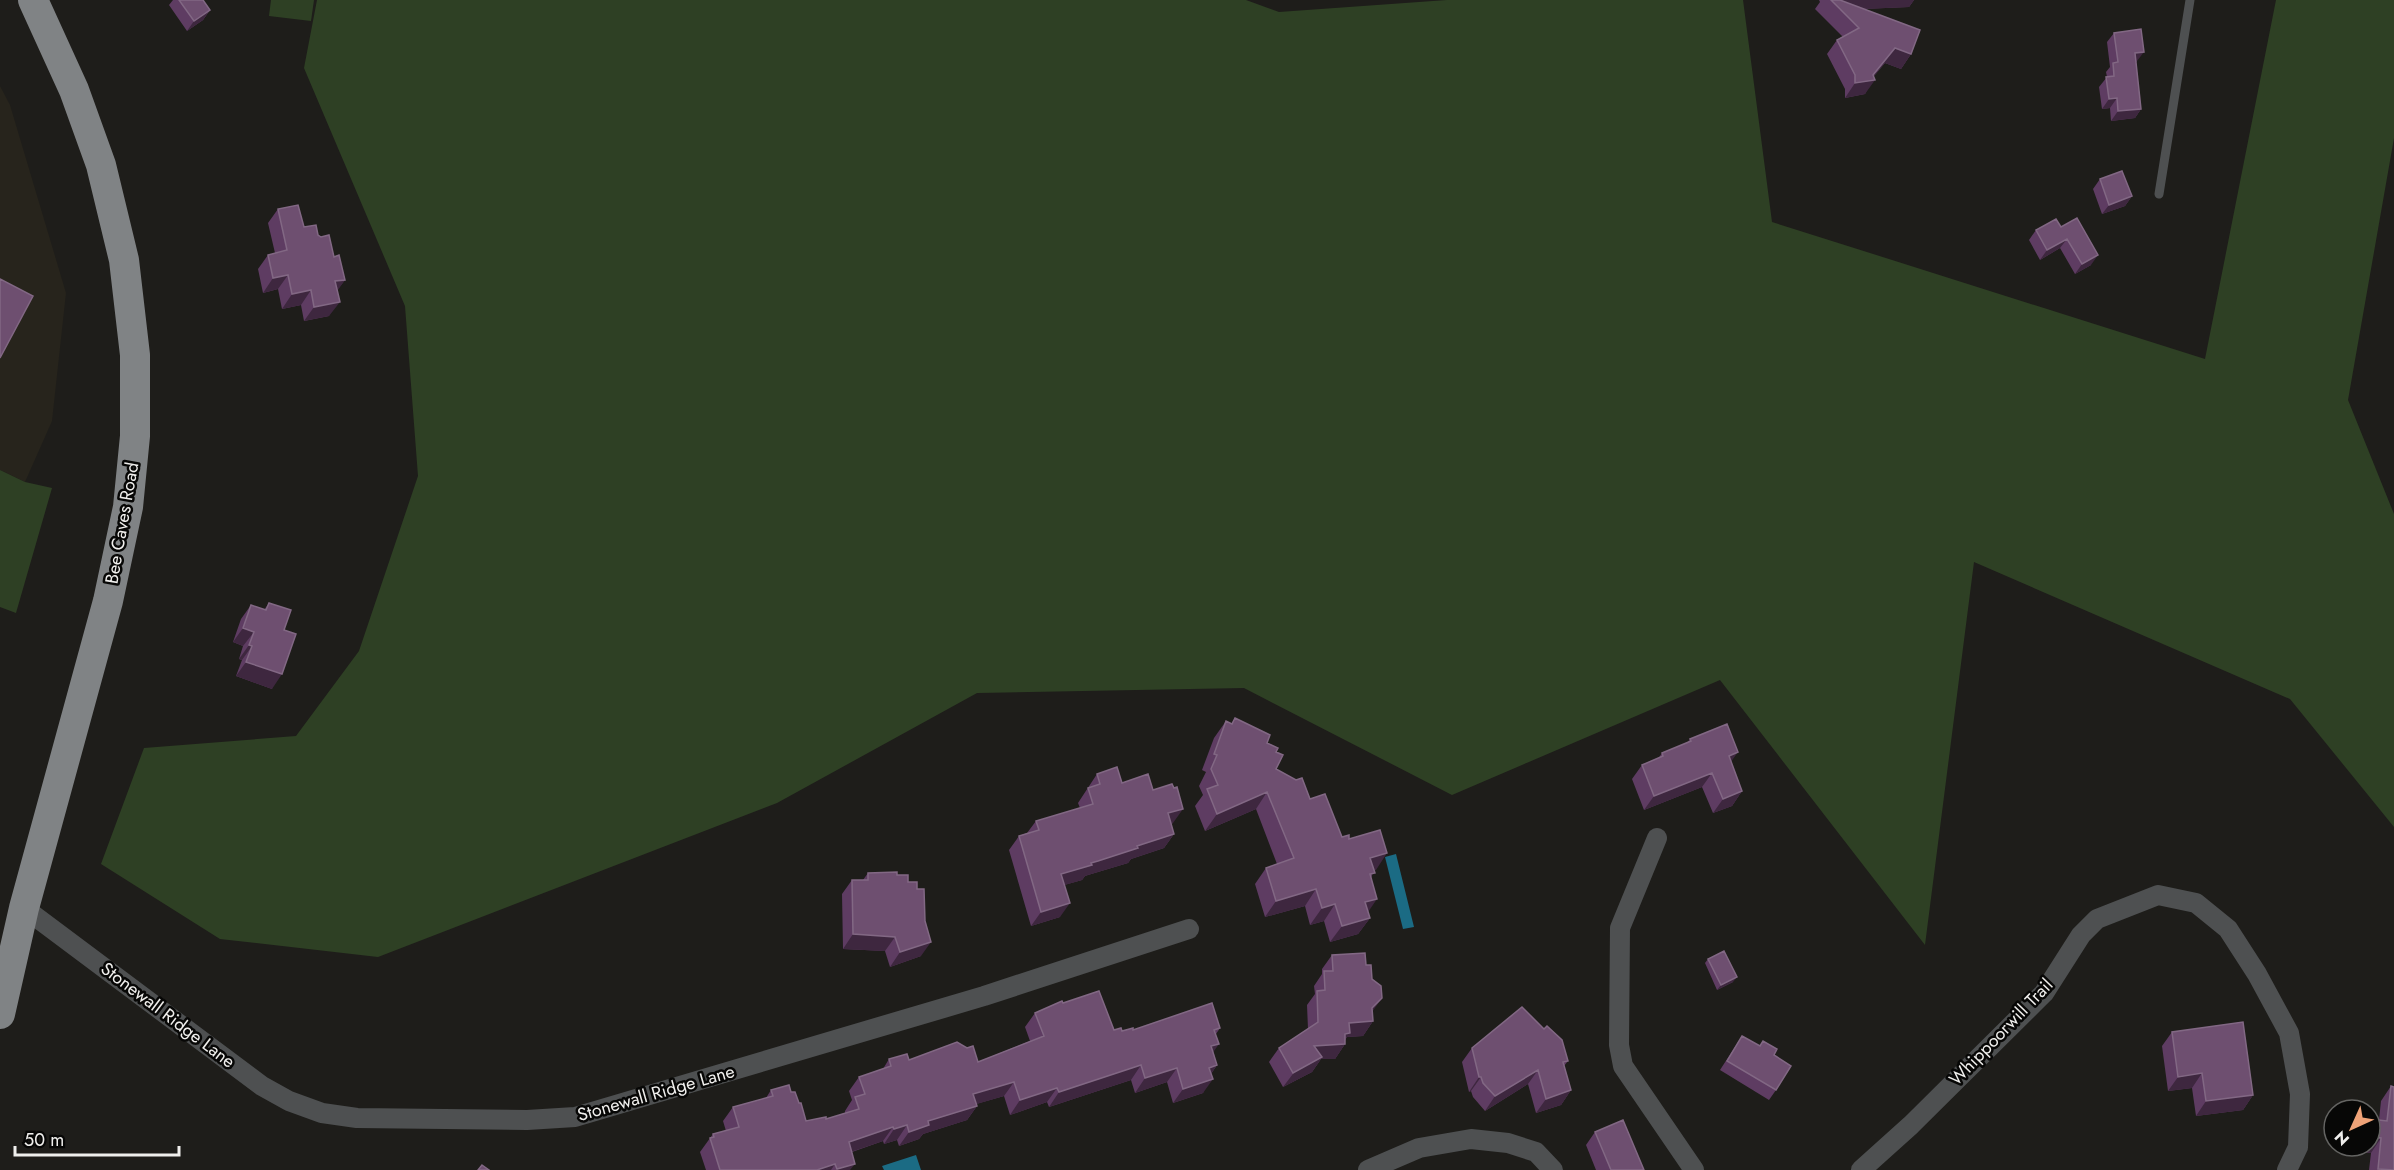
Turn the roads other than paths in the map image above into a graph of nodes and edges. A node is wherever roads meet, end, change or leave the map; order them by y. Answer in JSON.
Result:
{"nodes":[{"id":1,"x":33,"y":0,"type":"edge"},
{"id":2,"x":2190,"y":0,"type":"edge"},
{"id":3,"x":2159,"y":194,"type":"dead end"},
{"id":4,"x":1658,"y":838,"type":"dead end"},
{"id":5,"x":24,"y":908,"type":"junction"},
{"id":6,"x":1189,"y":929,"type":"dead end"},
{"id":7,"x":0,"y":1014,"type":"edge"},
{"id":8,"x":1368,"y":1170,"type":"edge"},
{"id":9,"x":1553,"y":1170,"type":"edge"},
{"id":10,"x":1694,"y":1170,"type":"edge"},
{"id":11,"x":1861,"y":1170,"type":"edge"},
{"id":12,"x":2287,"y":1170,"type":"edge"}],
"edges":[{"from":1,"to":5,"type":"main road","name":"Bee Caves Road"},
{"from":2,"to":3,"type":"lane"},
{"from":4,"to":10,"type":"street"},
{"from":5,"to":6,"type":"street","name":"Stonewall Ridge Lane"},
{"from":5,"to":7,"type":"main road","name":"Bee Caves Road"},
{"from":8,"to":9,"type":"street"},
{"from":11,"to":12,"type":"street","name":"Whippoorwill Trail"}]}
